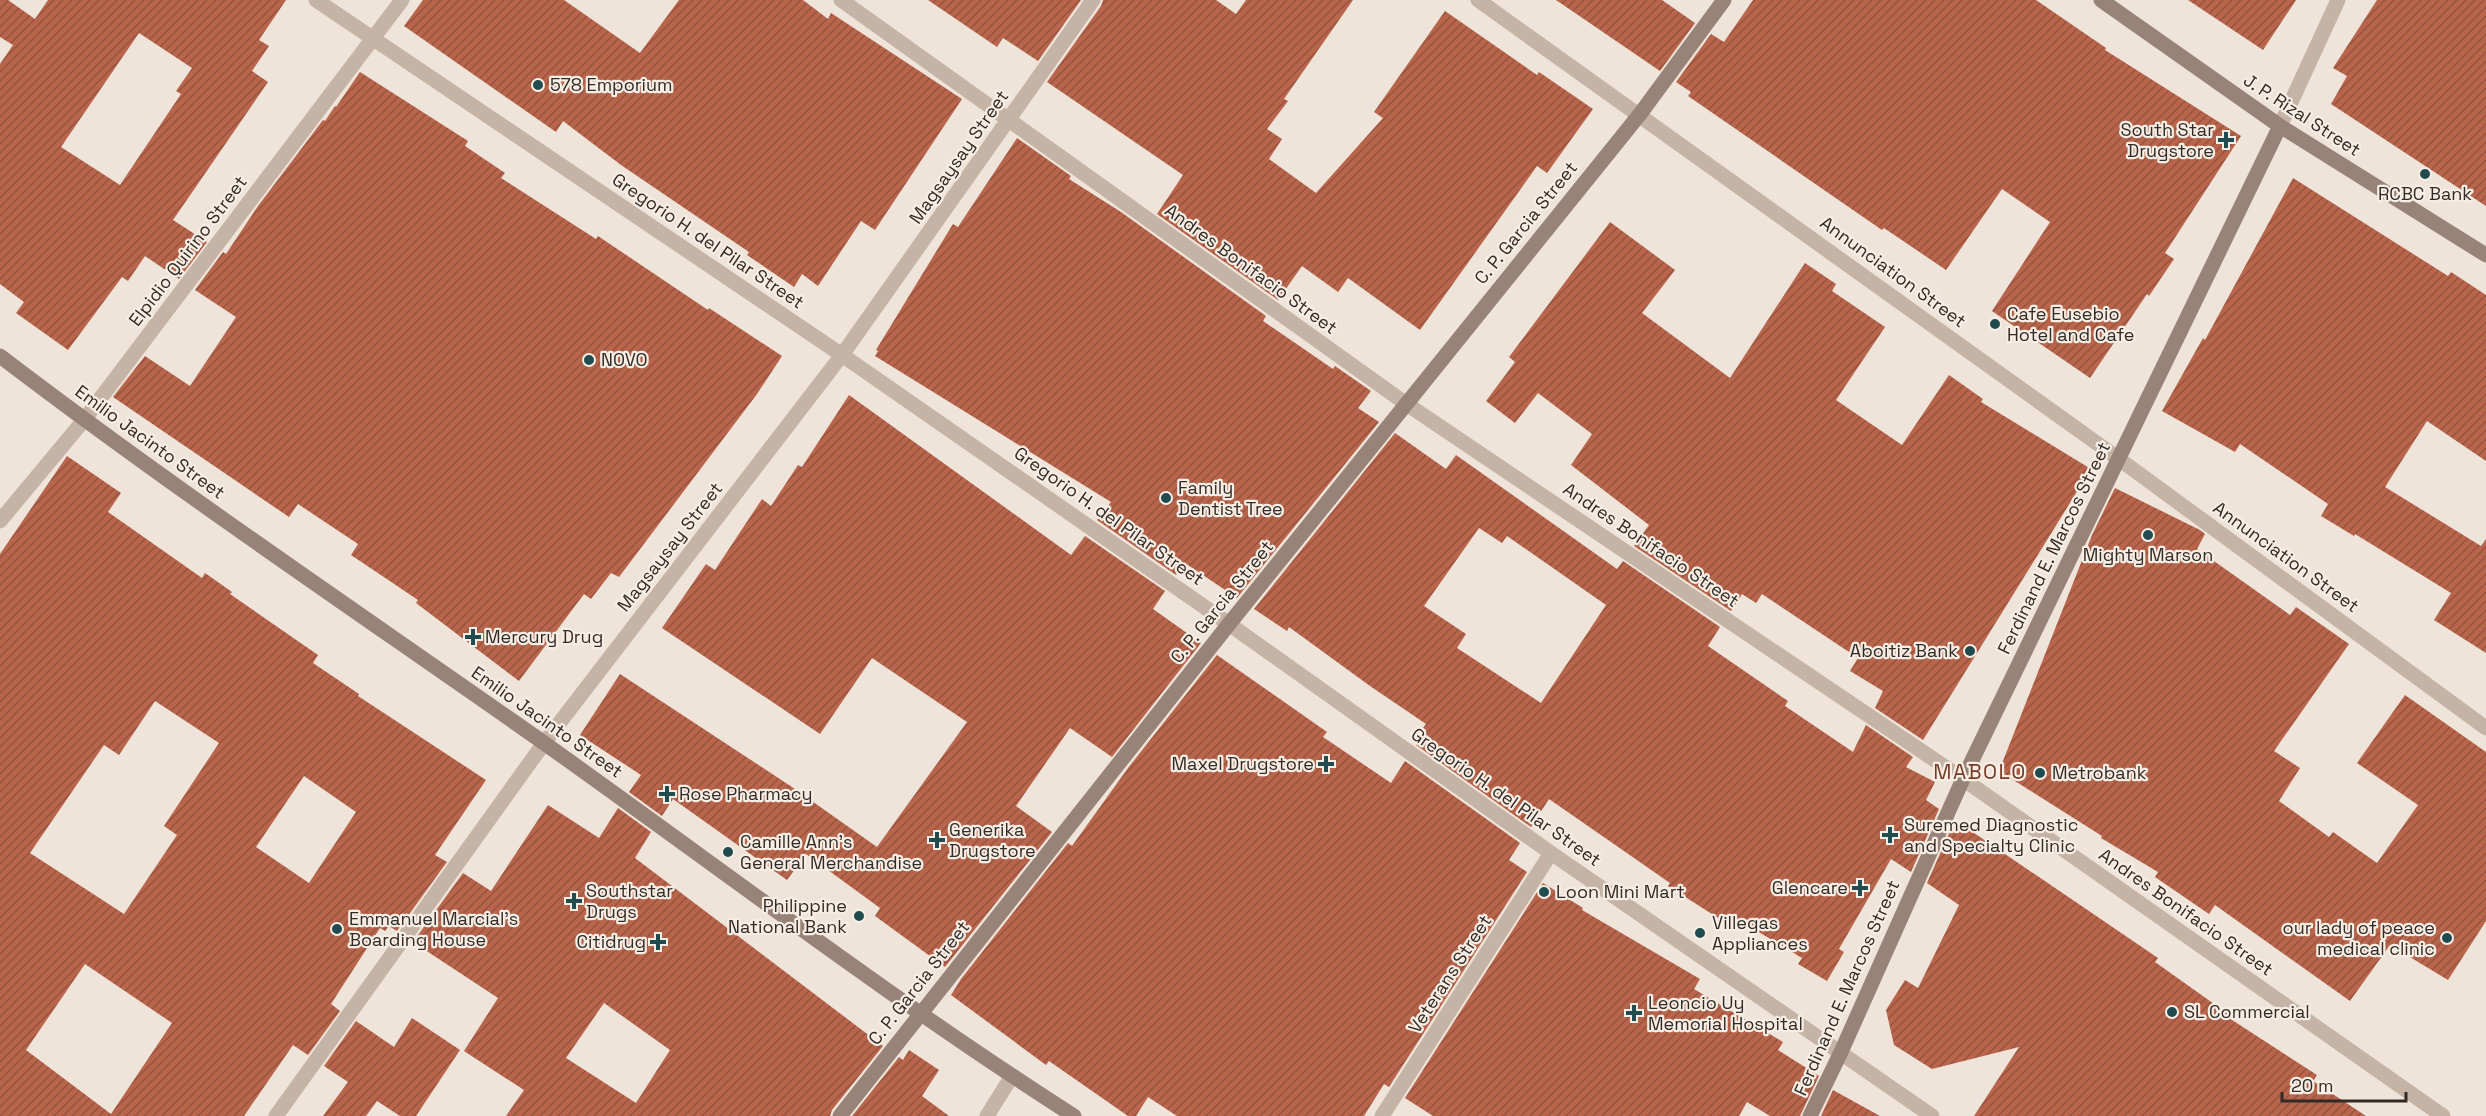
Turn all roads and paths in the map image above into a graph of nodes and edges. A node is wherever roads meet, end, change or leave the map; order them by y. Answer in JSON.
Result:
{"nodes":[{"id":1,"x":316,"y":0,"type":"edge"},
{"id":2,"x":402,"y":0,"type":"edge"},
{"id":3,"x":841,"y":0,"type":"edge"},
{"id":4,"x":1093,"y":0,"type":"edge"},
{"id":5,"x":1478,"y":0,"type":"edge"},
{"id":6,"x":1724,"y":0,"type":"edge"},
{"id":7,"x":2101,"y":0,"type":"edge"},
{"id":8,"x":2338,"y":0,"type":"edge"},
{"id":9,"x":373,"y":39,"type":"junction"},
{"id":10,"x":1640,"y":114,"type":"junction"},
{"id":11,"x":1009,"y":120,"type":"junction"},
{"id":12,"x":2280,"y":126,"type":"junction"},
{"id":13,"x":2486,"y":255,"type":"edge"},
{"id":14,"x":842,"y":355,"type":"junction"},
{"id":15,"x":0,"y":356,"type":"edge"},
{"id":16,"x":1405,"y":403,"type":"junction"},
{"id":17,"x":84,"y":420,"type":"junction"},
{"id":18,"x":2119,"y":459,"type":"junction"},
{"id":19,"x":0,"y":521,"type":"edge"},
{"id":20,"x":1229,"y":624,"type":"junction"},
{"id":21,"x":2486,"y":728,"type":"edge"},
{"id":22,"x":544,"y":743,"type":"junction"},
{"id":23,"x":1963,"y":779,"type":"junction"},
{"id":24,"x":1551,"y":853,"type":"junction"},
{"id":25,"x":920,"y":1012,"type":"junction"},
{"id":26,"x":1841,"y":1052,"type":"junction"},
{"id":27,"x":1012,"y":1076,"type":"junction"},
{"id":28,"x":276,"y":1116,"type":"edge"},
{"id":29,"x":840,"y":1116,"type":"edge"},
{"id":30,"x":987,"y":1116,"type":"edge"},
{"id":31,"x":1074,"y":1116,"type":"edge"},
{"id":32,"x":1382,"y":1116,"type":"edge"},
{"id":33,"x":1810,"y":1116,"type":"edge"},
{"id":34,"x":1932,"y":1116,"type":"edge"},
{"id":35,"x":2443,"y":1116,"type":"edge"}],
"edges":[{"from":1,"to":9,"type":"street","name":"Gregorio H. del Pilar Street"},
{"from":2,"to":9,"type":"street","name":"Elpidio Quirino Street"},
{"from":3,"to":11,"type":"street","name":"Andres Bonifacio Street"},
{"from":4,"to":11,"type":"street","name":"Magsaysay Street"},
{"from":5,"to":10,"type":"street","name":"Annunciation Street"},
{"from":6,"to":10,"type":"main road","name":"C. P. Garcia Street"},
{"from":7,"to":12,"type":"main road","name":"J. P. Rizal Street"},
{"from":8,"to":12,"type":"street","name":"Ferdinand E. Marcos Street"},
{"from":9,"to":14,"type":"street","name":"Gregorio H. del Pilar Street"},
{"from":9,"to":17,"type":"street","name":"Elpidio Quirino Street"},
{"from":10,"to":16,"type":"main road","name":"C. P. Garcia Street"},
{"from":10,"to":18,"type":"street","name":"Annunciation Street"},
{"from":11,"to":14,"type":"street","name":"Magsaysay Street"},
{"from":11,"to":16,"type":"street","name":"Andres Bonifacio Street"},
{"from":12,"to":13,"type":"main road","name":"J. P. Rizal Street"},
{"from":12,"to":18,"type":"main road","name":"Ferdinand E. Marcos Street"},
{"from":14,"to":20,"type":"street","name":"Gregorio H. del Pilar Street"},
{"from":14,"to":22,"type":"street","name":"Magsaysay Street"},
{"from":15,"to":17,"type":"main road","name":"Emilio Jacinto Street"},
{"from":16,"to":20,"type":"main road","name":"C. P. Garcia Street"},
{"from":16,"to":23,"type":"street","name":"Andres Bonifacio Street"},
{"from":17,"to":19,"type":"street","name":"Elpidio Quirino Street"},
{"from":17,"to":22,"type":"main road","name":"Emilio Jacinto Street"},
{"from":18,"to":21,"type":"street","name":"Annunciation Street"},
{"from":18,"to":23,"type":"main road","name":"Ferdinand E. Marcos Street"},
{"from":20,"to":24,"type":"street","name":"Gregorio H. del Pilar Street"},
{"from":20,"to":25,"type":"main road","name":"C. P. Garcia Street"},
{"from":22,"to":25,"type":"main road","name":"Emilio Jacinto Street"},
{"from":22,"to":28,"type":"street","name":"Magsaysay Street"},
{"from":23,"to":26,"type":"main road","name":"Ferdinand E. Marcos Street"},
{"from":23,"to":35,"type":"street","name":"Andres Bonifacio Street"},
{"from":24,"to":26,"type":"street","name":"Gregorio H. del Pilar Street"},
{"from":24,"to":32,"type":"street","name":"Veterans Street"},
{"from":25,"to":27,"type":"main road","name":"Emilio Jacinto Street"},
{"from":25,"to":29,"type":"main road","name":"C. P. Garcia Street"},
{"from":26,"to":33,"type":"main road","name":"Ferdinand E. Marcos Street"},
{"from":26,"to":34,"type":"street","name":"Gregorio H. del Pilar Street"},
{"from":27,"to":30,"type":"street"},
{"from":27,"to":31,"type":"main road","name":"Emilio Jacinto Street"}]}
